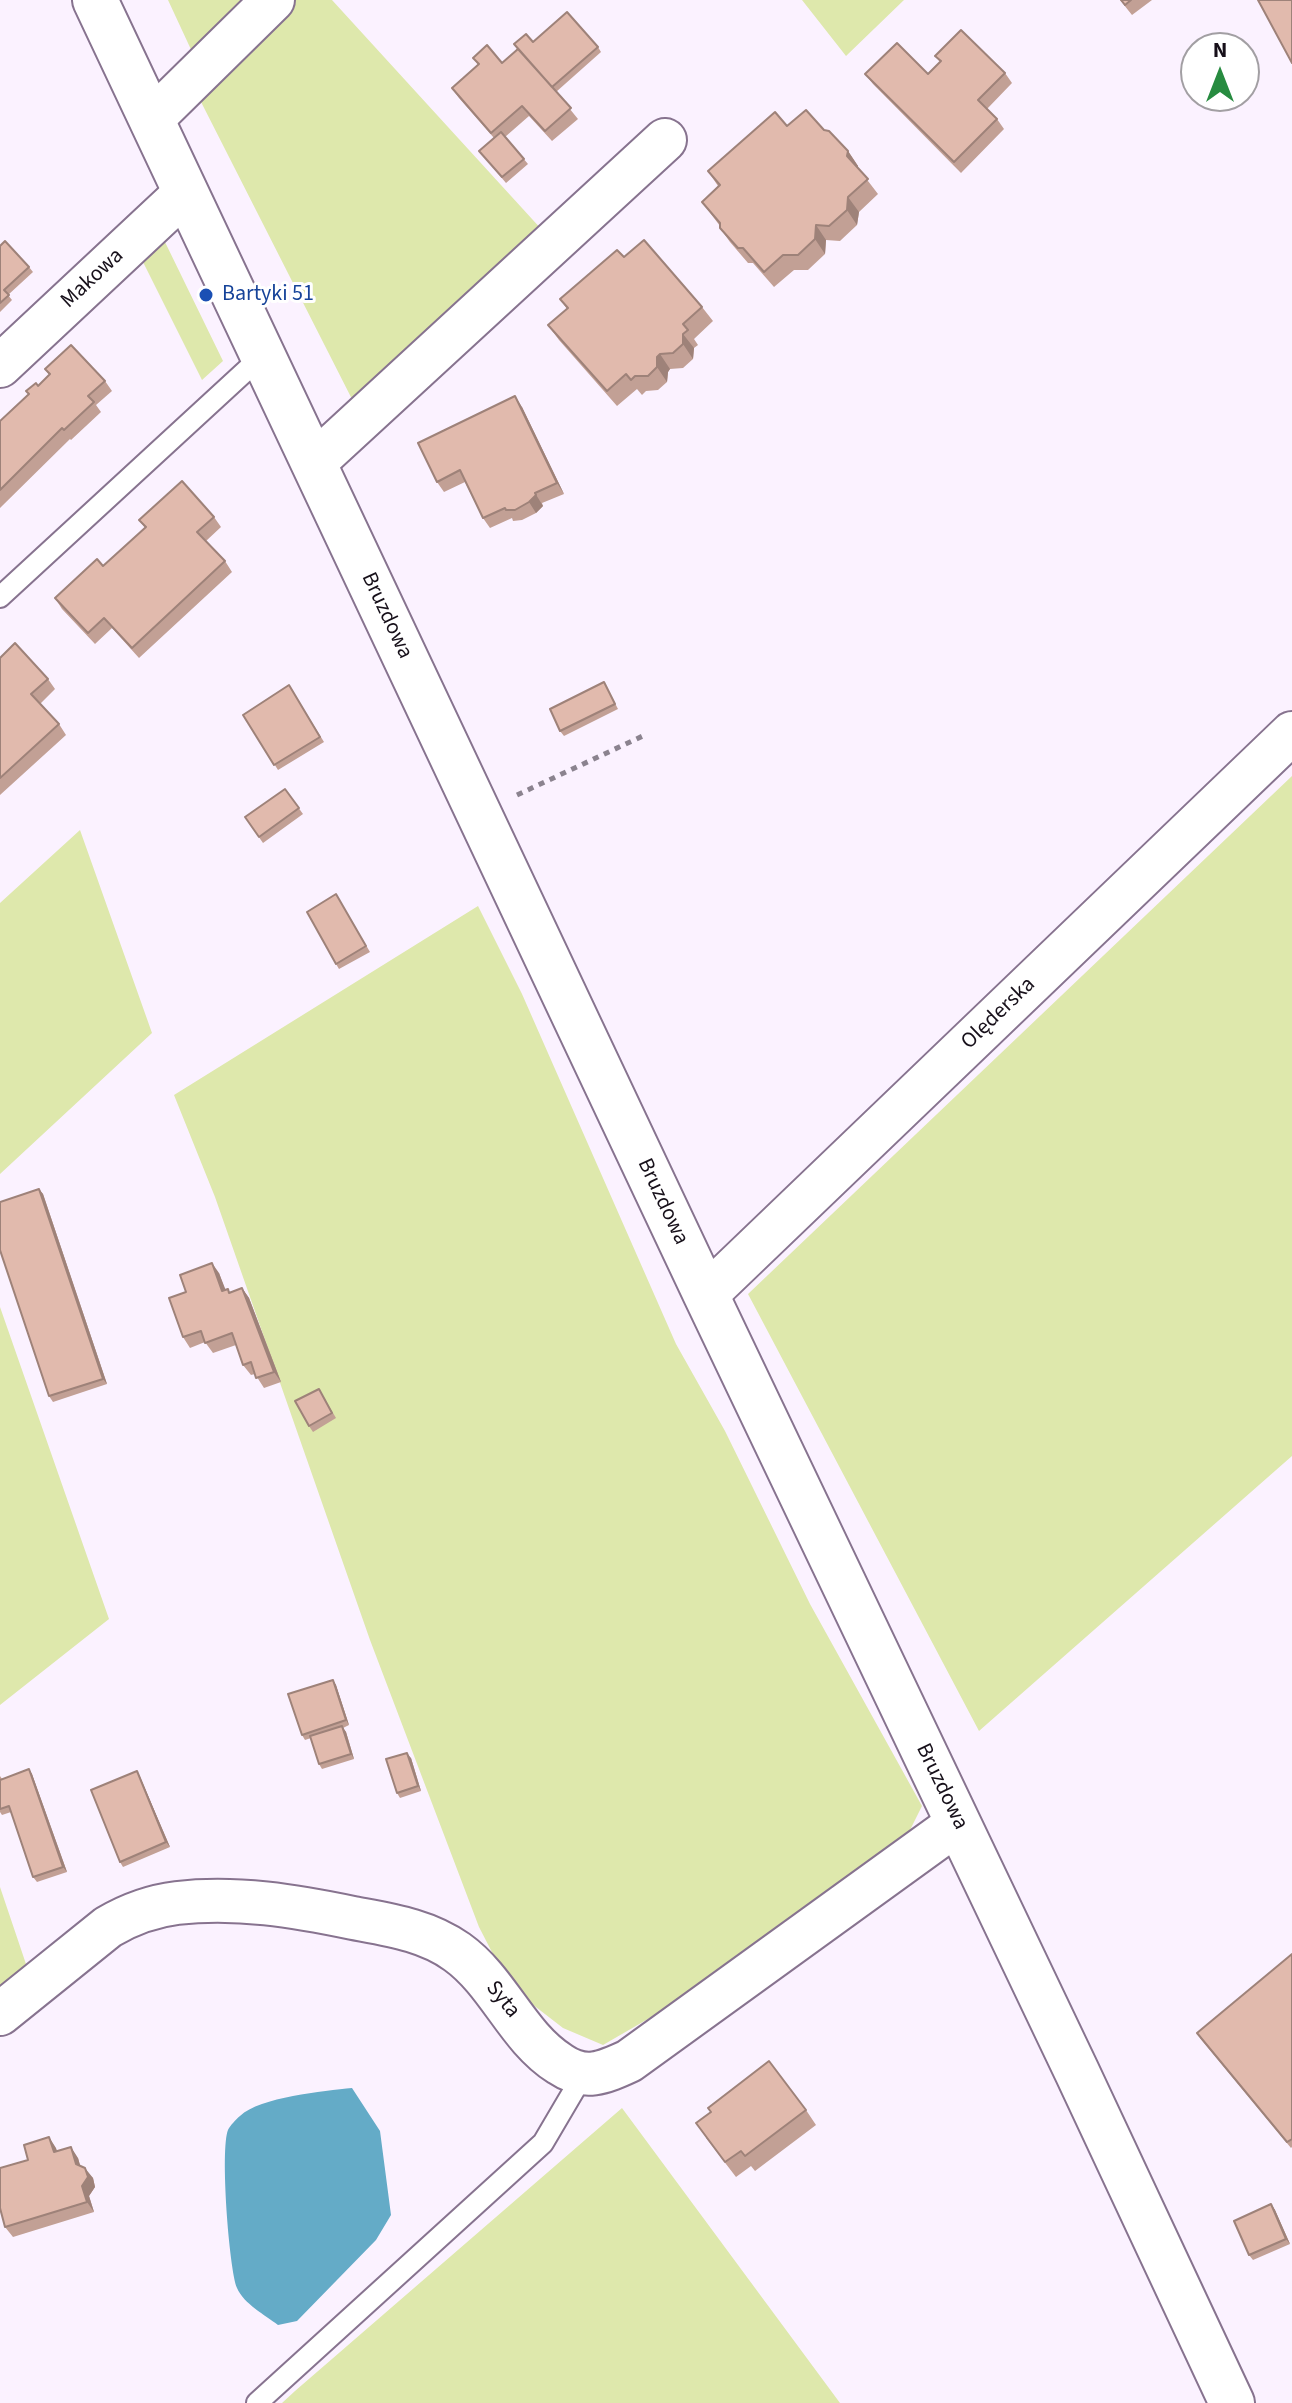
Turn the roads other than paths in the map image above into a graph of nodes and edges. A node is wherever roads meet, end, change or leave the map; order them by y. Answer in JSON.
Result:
{"nodes":[{"id":1,"x":95,"y":0,"type":"edge"},
{"id":2,"x":273,"y":0,"type":"edge"},
{"id":3,"x":152,"y":119,"type":"junction"},
{"id":4,"x":665,"y":140,"type":"dead end"},
{"id":5,"x":186,"y":192,"type":"junction"},
{"id":6,"x":263,"y":355,"type":"junction"},
{"id":7,"x":0,"y":366,"type":"edge"},
{"id":8,"x":314,"y":463,"type":"junction"},
{"id":9,"x":0,"y":597,"type":"edge"},
{"id":10,"x":1292,"y":733,"type":"edge"},
{"id":11,"x":706,"y":1295,"type":"junction"},
{"id":12,"x":958,"y":1823,"type":"junction"},
{"id":13,"x":0,"y":2014,"type":"edge"},
{"id":14,"x":583,"y":2075,"type":"junction"},
{"id":15,"x":257,"y":2403,"type":"edge"},
{"id":16,"x":1232,"y":2403,"type":"edge"}],
"edges":[{"from":1,"to":3,"type":"street","name":"Bruzdowa"},
{"from":2,"to":3,"type":"street"},
{"from":3,"to":5,"type":"street","name":"Bruzdowa"},
{"from":4,"to":8,"type":"street"},
{"from":5,"to":6,"type":"street","name":"Bruzdowa"},
{"from":5,"to":7,"type":"street","name":"Makowa"},
{"from":6,"to":8,"type":"street","name":"Bruzdowa"},
{"from":6,"to":9,"type":"lane"},
{"from":8,"to":11,"type":"street","name":"Bruzdowa"},
{"from":10,"to":11,"type":"street","name":"Olęderska"},
{"from":11,"to":12,"type":"street","name":"Bruzdowa"},
{"from":12,"to":14,"type":"street"},
{"from":12,"to":16,"type":"street","name":"Bruzdowa"},
{"from":13,"to":14,"type":"street","name":"Syta"},
{"from":14,"to":15,"type":"lane"}]}
